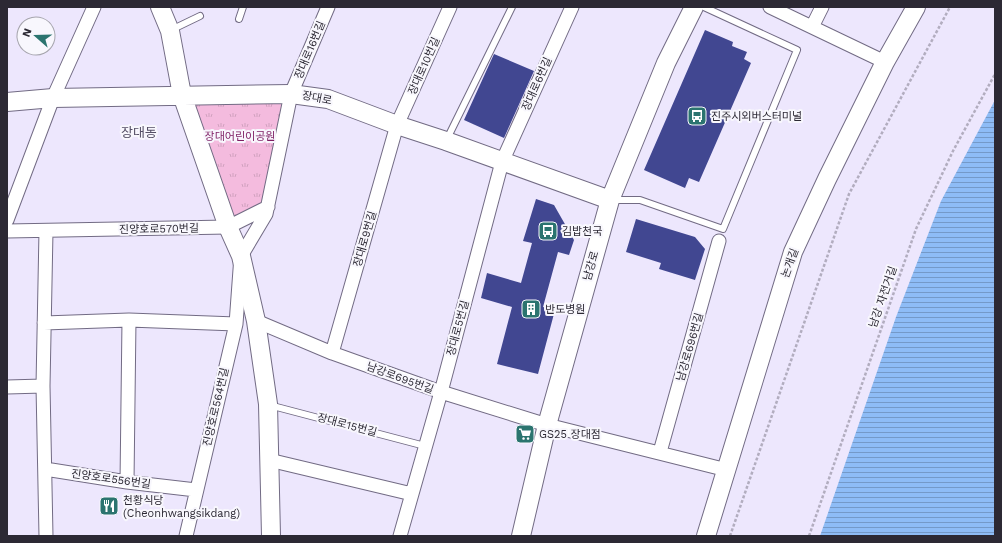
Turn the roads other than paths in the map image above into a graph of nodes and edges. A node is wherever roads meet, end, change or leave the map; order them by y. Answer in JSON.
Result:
{"nodes":[{"id":1,"x":94,"y":7,"type":"edge"},
{"id":2,"x":160,"y":7,"type":"edge"},
{"id":3,"x":243,"y":7,"type":"edge"},
{"id":4,"x":328,"y":7,"type":"edge"},
{"id":5,"x":450,"y":7,"type":"edge"},
{"id":6,"x":572,"y":7,"type":"edge"},
{"id":7,"x":694,"y":7,"type":"edge"},
{"id":8,"x":704,"y":7,"type":"edge"},
{"id":9,"x":770,"y":7,"type":"edge"},
{"id":10,"x":822,"y":7,"type":"edge"},
{"id":11,"x":916,"y":7,"type":"edge"},
{"id":12,"x":512,"y":8,"type":"edge"},
{"id":13,"x":200,"y":16,"type":"dead end"},
{"id":14,"x":239,"y":19,"type":"dead end"},
{"id":15,"x":812,"y":27,"type":"junction"},
{"id":16,"x":170,"y":31,"type":"junction"},
{"id":17,"x":885,"y":62,"type":"junction"},
{"id":18,"x":291,"y":94,"type":"junction"},
{"id":19,"x":182,"y":95,"type":"junction"},
{"id":20,"x":53,"y":98,"type":"junction"},
{"id":21,"x":7,"y":102,"type":"edge"},
{"id":22,"x":397,"y":125,"type":"junction"},
{"id":23,"x":446,"y":141,"type":"junction"},
{"id":24,"x":502,"y":162,"type":"junction"},
{"id":25,"x":610,"y":200,"type":"junction"},
{"id":26,"x":268,"y":207,"type":"junction"},
{"id":27,"x":7,"y":220,"type":"edge"},
{"id":28,"x":228,"y":227,"type":"junction"},
{"id":29,"x":7,"y":231,"type":"edge"},
{"id":30,"x":46,"y":231,"type":"junction"},
{"id":31,"x":719,"y":241,"type":"dead end"},
{"id":32,"x":241,"y":256,"type":"junction"},
{"id":33,"x":129,"y":320,"type":"junction"},
{"id":34,"x":256,"y":321,"type":"junction"},
{"id":35,"x":44,"y":323,"type":"junction"},
{"id":36,"x":236,"y":324,"type":"junction"},
{"id":37,"x":332,"y":354,"type":"junction"},
{"id":38,"x":43,"y":386,"type":"junction"},
{"id":39,"x":7,"y":387,"type":"edge"},
{"id":40,"x":440,"y":392,"type":"junction"},
{"id":41,"x":268,"y":404,"type":"junction"},
{"id":42,"x":547,"y":425,"type":"junction"},
{"id":43,"x":425,"y":446,"type":"junction"},
{"id":44,"x":660,"y":452,"type":"junction"},
{"id":45,"x":269,"y":460,"type":"junction"},
{"id":46,"x":45,"y":469,"type":"junction"},
{"id":47,"x":727,"y":470,"type":"junction"},
{"id":48,"x":127,"y":482,"type":"junction"},
{"id":49,"x":196,"y":490,"type":"junction"},
{"id":50,"x":412,"y":494,"type":"junction"},
{"id":51,"x":46,"y":536,"type":"edge"},
{"id":52,"x":186,"y":536,"type":"edge"},
{"id":53,"x":271,"y":536,"type":"edge"},
{"id":54,"x":400,"y":536,"type":"edge"},
{"id":55,"x":521,"y":536,"type":"edge"},
{"id":56,"x":706,"y":536,"type":"edge"}],
"edges":[{"from":1,"to":20,"type":"street"},
{"from":2,"to":16,"type":"street"},
{"from":3,"to":14,"type":"lane"},
{"from":4,"to":18,"type":"street","name":"장대로16번길"},
{"from":5,"to":22,"type":"street","name":"장대로10번길"},
{"from":6,"to":24,"type":"street","name":"장대로6번길"},
{"from":7,"to":25,"type":"street","name":"남강로"},
{"from":8,"to":25,"type":"lane"},
{"from":9,"to":15,"type":"street"},
{"from":10,"to":15,"type":"street"},
{"from":11,"to":17,"type":"street","name":"논개길"},
{"from":12,"to":23,"type":"lane"},
{"from":13,"to":16,"type":"lane"},
{"from":15,"to":17,"type":"street"},
{"from":16,"to":19,"type":"street"},
{"from":17,"to":47,"type":"street","name":"논개길"},
{"from":18,"to":19,"type":"street","name":"장대로"},
{"from":18,"to":22,"type":"street","name":"장대로"},
{"from":18,"to":26,"type":"street"},
{"from":19,"to":20,"type":"street","name":"장대로"},
{"from":19,"to":28,"type":"street"},
{"from":20,"to":21,"type":"street","name":"장대로"},
{"from":20,"to":27,"type":"street"},
{"from":22,"to":23,"type":"street","name":"장대로"},
{"from":22,"to":37,"type":"street","name":"장대로9번길"},
{"from":23,"to":24,"type":"street","name":"장대로"},
{"from":24,"to":25,"type":"street","name":"장대로"},
{"from":24,"to":40,"type":"street","name":"장대로5번길"},
{"from":25,"to":42,"type":"street","name":"남강로"},
{"from":26,"to":28,"type":"street","name":"진양호로570번길"},
{"from":26,"to":32,"type":"street"},
{"from":28,"to":30,"type":"street","name":"진양호로570번길"},
{"from":28,"to":32,"type":"street"},
{"from":29,"to":30,"type":"street","name":"진양호로570번길"},
{"from":30,"to":35,"type":"street"},
{"from":31,"to":44,"type":"street","name":"남강로696번길"},
{"from":32,"to":34,"type":"street"},
{"from":32,"to":36,"type":"street","name":"진양호로564번길"},
{"from":33,"to":35,"type":"street"},
{"from":33,"to":36,"type":"street"},
{"from":33,"to":48,"type":"street"},
{"from":34,"to":37,"type":"street","name":"남강로695번길"},
{"from":34,"to":41,"type":"street"},
{"from":35,"to":38,"type":"street"},
{"from":36,"to":49,"type":"street","name":"진양호로564번길"},
{"from":37,"to":40,"type":"street","name":"남강로695번길"},
{"from":38,"to":39,"type":"street"},
{"from":38,"to":46,"type":"street"},
{"from":40,"to":42,"type":"street","name":"남강로695번길"},
{"from":40,"to":43,"type":"street","name":"장대로5번길"},
{"from":41,"to":43,"type":"lane","name":"장대로15번길"},
{"from":41,"to":45,"type":"street"},
{"from":42,"to":44,"type":"street"},
{"from":42,"to":55,"type":"street","name":"남강로"},
{"from":43,"to":50,"type":"street","name":"장대로5번길"},
{"from":44,"to":47,"type":"street"},
{"from":45,"to":50,"type":"street"},
{"from":45,"to":53,"type":"street"},
{"from":46,"to":48,"type":"street","name":"진양호로556번길"},
{"from":46,"to":51,"type":"street"},
{"from":47,"to":56,"type":"street","name":"논개길"},
{"from":48,"to":49,"type":"street","name":"진양호로556번길"},
{"from":49,"to":52,"type":"street"},
{"from":50,"to":54,"type":"street","name":"장대로5번길"}]}
